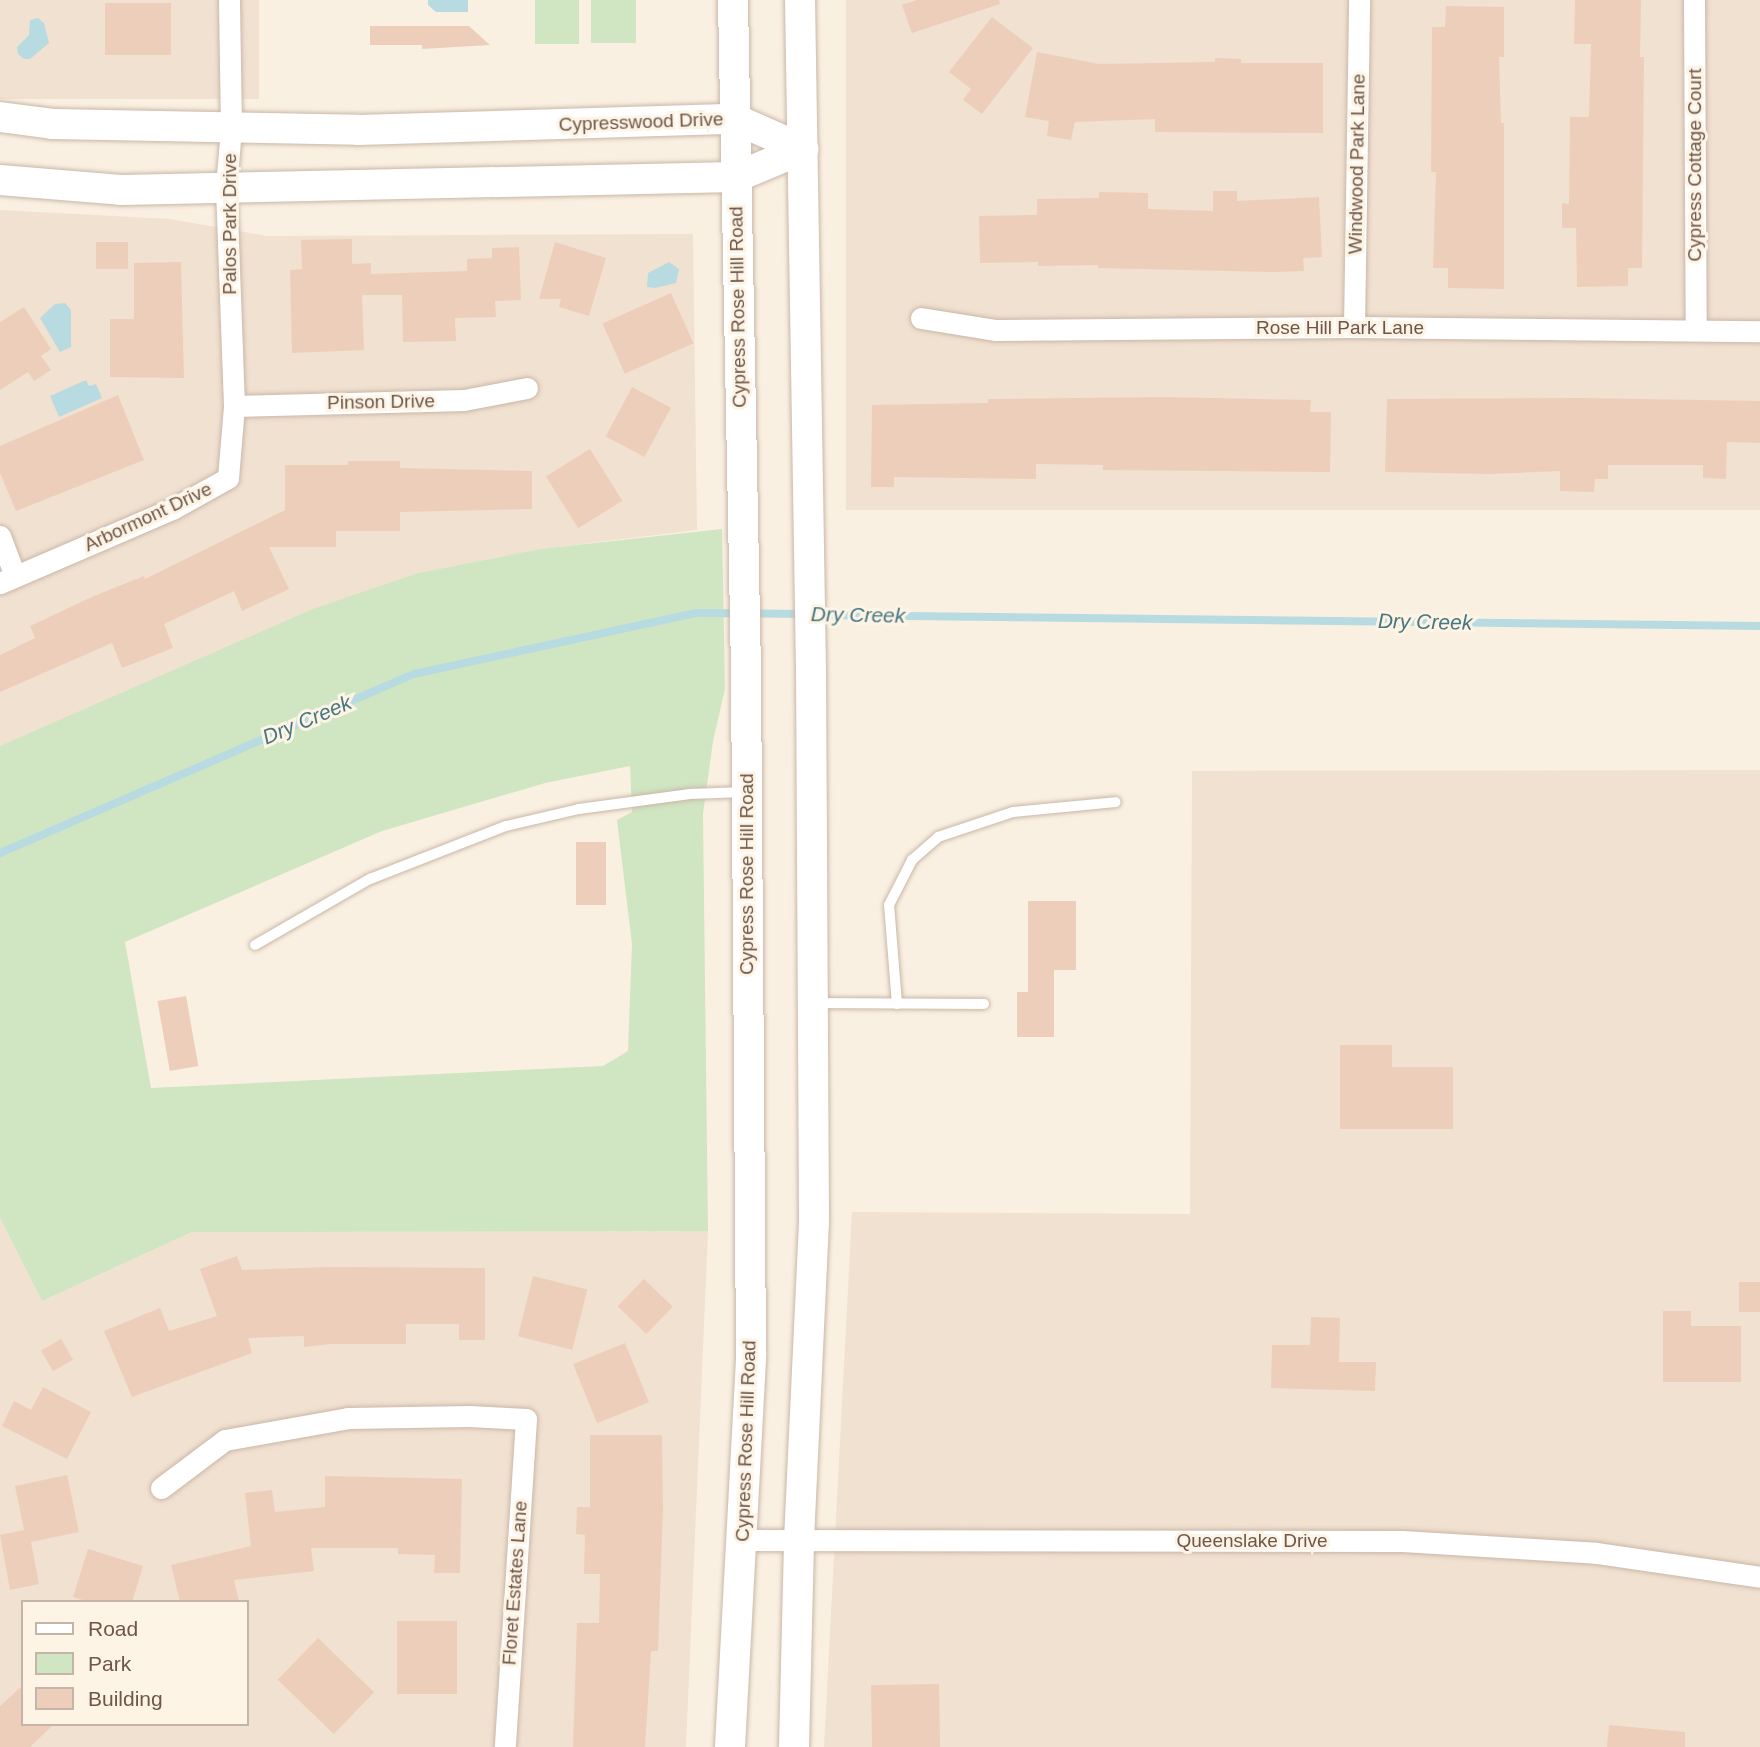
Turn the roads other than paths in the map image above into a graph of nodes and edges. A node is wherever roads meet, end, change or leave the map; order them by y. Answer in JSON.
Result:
{"nodes":[{"id":1,"x":229,"y":0,"type":"edge"},
{"id":2,"x":733,"y":0,"type":"edge"},
{"id":3,"x":800,"y":0,"type":"edge"},
{"id":4,"x":1359,"y":0,"type":"edge"},
{"id":5,"x":1694,"y":0,"type":"edge"},
{"id":6,"x":0,"y":117,"type":"edge"},
{"id":7,"x":735,"y":119,"type":"junction"},
{"id":8,"x":231,"y":128,"type":"junction"},
{"id":9,"x":803,"y":149,"type":"junction"},
{"id":10,"x":736,"y":177,"type":"junction"},
{"id":11,"x":0,"y":180,"type":"edge"},
{"id":12,"x":226,"y":188,"type":"junction"},
{"id":13,"x":921,"y":318,"type":"dead end"},
{"id":14,"x":1354,"y":327,"type":"junction"},
{"id":15,"x":1696,"y":330,"type":"junction"},
{"id":16,"x":1760,"y":331,"type":"edge"},
{"id":17,"x":527,"y":388,"type":"dead end"},
{"id":18,"x":234,"y":406,"type":"junction"},
{"id":19,"x":0,"y":536,"type":"edge"},
{"id":20,"x":8,"y":580,"type":"edge"},
{"id":21,"x":747,"y":791,"type":"junction"},
{"id":22,"x":1116,"y":802,"type":"dead end"},
{"id":23,"x":256,"y":945,"type":"dead end"},
{"id":24,"x":813,"y":1003,"type":"junction"},
{"id":25,"x":897,"y":1004,"type":"junction"},
{"id":26,"x":984,"y":1004,"type":"dead end"},
{"id":27,"x":161,"y":1488,"type":"dead end"},
{"id":28,"x":743,"y":1540,"type":"junction"},
{"id":29,"x":799,"y":1540,"type":"junction"},
{"id":30,"x":1760,"y":1577,"type":"edge"},
{"id":31,"x":505,"y":1747,"type":"edge"},
{"id":32,"x":730,"y":1747,"type":"edge"},
{"id":33,"x":794,"y":1747,"type":"edge"}],
"edges":[{"from":1,"to":8,"type":"street","name":"Palos Park Drive"},
{"from":2,"to":7,"type":"main road","name":"Cypress Rose Hill Road"},
{"from":3,"to":9,"type":"main road"},
{"from":4,"to":14,"type":"street","name":"Windwood Park Lane"},
{"from":5,"to":15,"type":"street","name":"Cypress Cottage Court"},
{"from":6,"to":8,"type":"main road","name":"Cypresswood Drive"},
{"from":7,"to":8,"type":"main road","name":"Cypresswood Drive"},
{"from":7,"to":9,"type":"main road","name":"Cypresswood Drive"},
{"from":7,"to":10,"type":"main road","name":"Cypress Rose Hill Road"},
{"from":8,"to":12,"type":"street","name":"Palos Park Drive"},
{"from":9,"to":10,"type":"main road"},
{"from":9,"to":24,"type":"main road"},
{"from":10,"to":12,"type":"main road"},
{"from":10,"to":21,"type":"main road","name":"Cypress Rose Hill Road"},
{"from":11,"to":12,"type":"main road"},
{"from":12,"to":18,"type":"street","name":"Palos Park Drive"},
{"from":13,"to":14,"type":"street","name":"Rose Hill Park Lane"},
{"from":14,"to":15,"type":"street","name":"Rose Hill Park Lane"},
{"from":15,"to":16,"type":"street","name":"Rose Hill Park Lane"},
{"from":17,"to":18,"type":"street","name":"Pinson Drive"},
{"from":18,"to":20,"type":"street","name":"Arbormont Drive"},
{"from":19,"to":20,"type":"street"},
{"from":21,"to":23,"type":"lane"},
{"from":21,"to":28,"type":"main road","name":"Cypress Rose Hill Road"},
{"from":22,"to":25,"type":"lane"},
{"from":24,"to":25,"type":"lane"},
{"from":24,"to":29,"type":"main road"},
{"from":25,"to":26,"type":"lane"},
{"from":27,"to":31,"type":"street","name":"Floret Estates Lane"},
{"from":28,"to":29,"type":"street","name":"Queenslake Drive"},
{"from":28,"to":32,"type":"main road","name":"Cypress Rose Hill Road"},
{"from":29,"to":30,"type":"street","name":"Queenslake Drive"},
{"from":29,"to":33,"type":"main road"}]}
